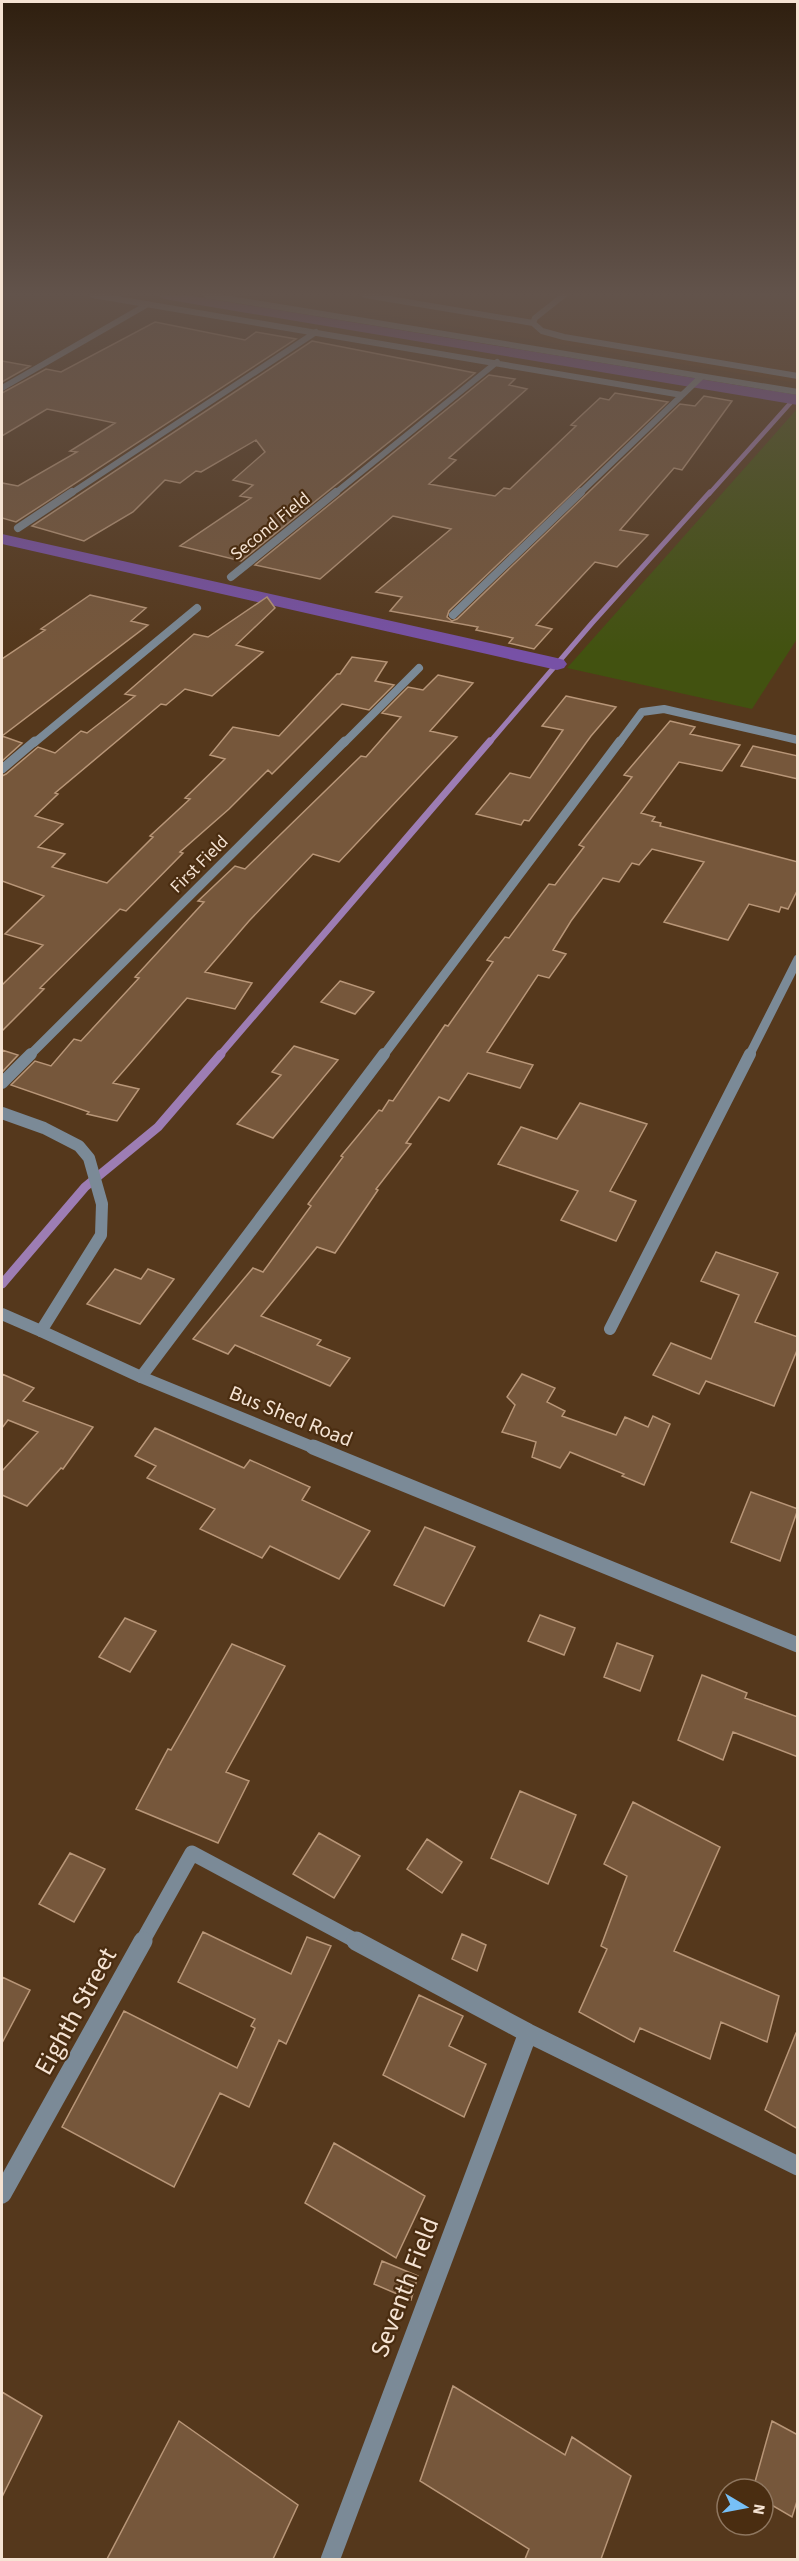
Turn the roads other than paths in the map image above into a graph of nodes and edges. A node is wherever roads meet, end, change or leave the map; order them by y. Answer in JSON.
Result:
{"nodes":[{"id":1,"x":191,"y":415,"type":"edge"},
{"id":2,"x":432,"y":415,"type":"edge"},
{"id":3,"x":662,"y":415,"type":"edge"},
{"id":4,"x":18,"y":528,"type":"dead end"},
{"id":5,"x":231,"y":578,"type":"dead end"},
{"id":6,"x":196,"y":608,"type":"dead end"},
{"id":7,"x":453,"y":615,"type":"dead end"},
{"id":8,"x":419,"y":668,"type":"dead end"},
{"id":9,"x":798,"y":740,"type":"edge"},
{"id":10,"x":2,"y":769,"type":"edge"},
{"id":11,"x":798,"y":959,"type":"edge"},
{"id":12,"x":2,"y":1083,"type":"edge"},
{"id":13,"x":2,"y":1113,"type":"edge"},
{"id":14,"x":2,"y":1314,"type":"edge"},
{"id":15,"x":610,"y":1329,"type":"dead end"},
{"id":16,"x":41,"y":1331,"type":"junction"},
{"id":17,"x":141,"y":1377,"type":"junction"},
{"id":18,"x":798,"y":1645,"type":"edge"},
{"id":19,"x":528,"y":2033,"type":"junction"},
{"id":20,"x":798,"y":2166,"type":"edge"},
{"id":21,"x":2,"y":2194,"type":"edge"},
{"id":22,"x":330,"y":2559,"type":"edge"}],
"edges":[{"from":1,"to":4,"type":"street"},
{"from":2,"to":5,"type":"street","name":"Second Field"},
{"from":3,"to":7,"type":"street"},
{"from":6,"to":10,"type":"street"},
{"from":8,"to":12,"type":"street","name":"First Field"},
{"from":9,"to":17,"type":"street"},
{"from":11,"to":15,"type":"street"},
{"from":13,"to":16,"type":"street"},
{"from":14,"to":16,"type":"street","name":"Bus Shed Road"},
{"from":16,"to":17,"type":"street","name":"Bus Shed Road"},
{"from":17,"to":18,"type":"street","name":"Bus Shed Road"},
{"from":19,"to":20,"type":"street"},
{"from":19,"to":21,"type":"street","name":"Eighth Street"},
{"from":19,"to":22,"type":"street","name":"Seventh Field"}]}
